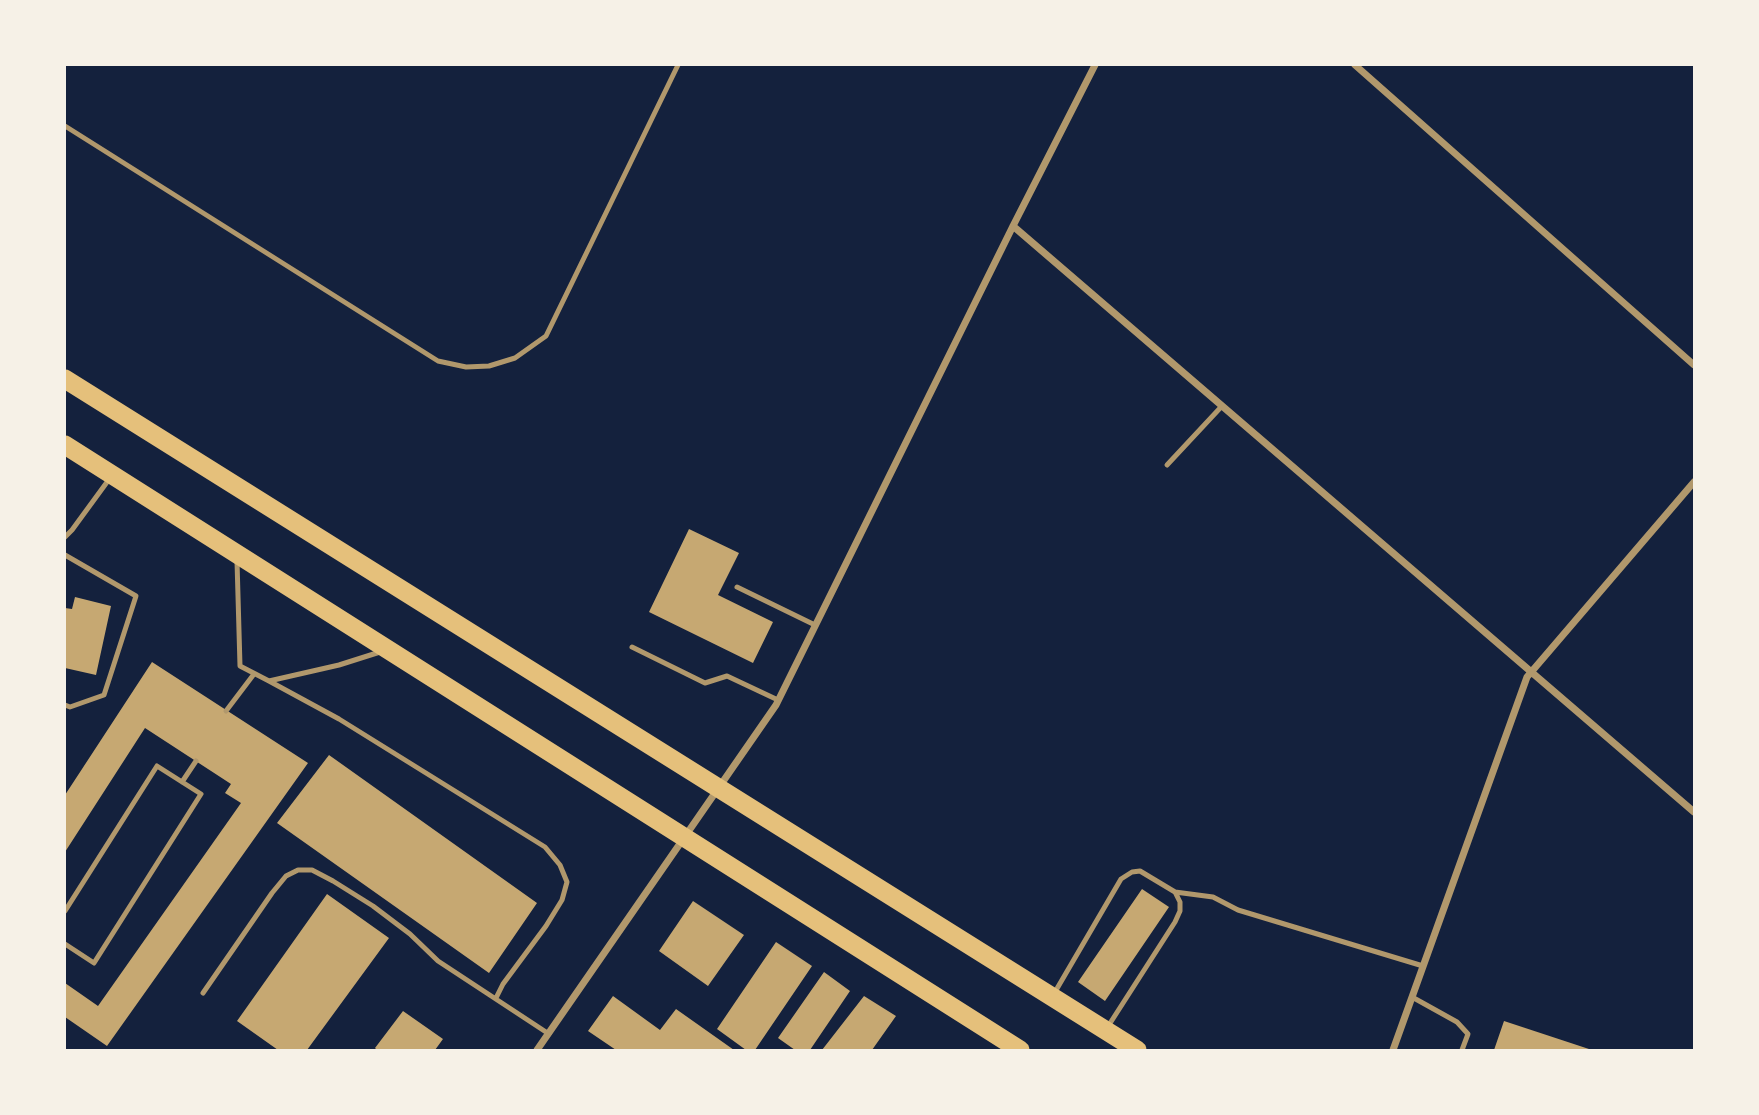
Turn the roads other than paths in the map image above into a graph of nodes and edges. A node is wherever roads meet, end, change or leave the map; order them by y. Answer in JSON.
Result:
{"nodes":[{"id":1,"x":678,"y":65,"type":"edge"},
{"id":2,"x":1095,"y":65,"type":"edge"},
{"id":3,"x":1354,"y":65,"type":"edge"},
{"id":4,"x":65,"y":126,"type":"edge"},
{"id":5,"x":1013,"y":226,"type":"junction"},
{"id":6,"x":1694,"y":365,"type":"edge"},
{"id":7,"x":65,"y":379,"type":"edge"},
{"id":8,"x":1222,"y":405,"type":"junction"},
{"id":9,"x":65,"y":445,"type":"edge"},
{"id":10,"x":1167,"y":465,"type":"dead end"},
{"id":11,"x":112,"y":476,"type":"junction"},
{"id":12,"x":1694,"y":482,"type":"edge"},
{"id":13,"x":65,"y":537,"type":"edge"},
{"id":14,"x":236,"y":554,"type":"junction"},
{"id":15,"x":65,"y":555,"type":"edge"},
{"id":16,"x":737,"y":587,"type":"dead end"},
{"id":17,"x":815,"y":625,"type":"junction"},
{"id":18,"x":632,"y":647,"type":"dead end"},
{"id":19,"x":387,"y":650,"type":"junction"},
{"id":20,"x":1531,"y":672,"type":"junction"},
{"id":21,"x":254,"y":674,"type":"junction"},
{"id":22,"x":269,"y":681,"type":"junction"},
{"id":23,"x":778,"y":700,"type":"junction"},
{"id":24,"x":65,"y":705,"type":"edge"},
{"id":25,"x":226,"y":710,"type":"dead end"},
{"id":26,"x":196,"y":761,"type":"dead end"},
{"id":27,"x":182,"y":782,"type":"junction"},
{"id":28,"x":718,"y":787,"type":"junction"},
{"id":29,"x":1694,"y":812,"type":"edge"},
{"id":30,"x":684,"y":838,"type":"junction"},
{"id":31,"x":1175,"y":892,"type":"junction"},
{"id":32,"x":65,"y":911,"type":"edge"},
{"id":33,"x":65,"y":944,"type":"edge"},
{"id":34,"x":1423,"y":966,"type":"junction"},
{"id":35,"x":203,"y":993,"type":"dead end"},
{"id":36,"x":1046,"y":994,"type":"junction"},
{"id":37,"x":1412,"y":997,"type":"junction"},
{"id":38,"x":495,"y":998,"type":"junction"},
{"id":39,"x":1105,"y":1030,"type":"junction"},
{"id":40,"x":549,"y":1034,"type":"junction"},
{"id":41,"x":537,"y":1050,"type":"edge"},
{"id":42,"x":1020,"y":1050,"type":"edge"},
{"id":43,"x":1137,"y":1050,"type":"edge"},
{"id":44,"x":1393,"y":1050,"type":"edge"},
{"id":45,"x":1462,"y":1050,"type":"edge"}],
"edges":[{"from":1,"to":4,"type":"lane"},
{"from":2,"to":5,"type":"street"},
{"from":3,"to":6,"type":"street"},
{"from":5,"to":8,"type":"street"},
{"from":5,"to":17,"type":"street"},
{"from":7,"to":28,"type":"highway"},
{"from":8,"to":10,"type":"lane"},
{"from":8,"to":20,"type":"street"},
{"from":9,"to":11,"type":"highway"},
{"from":11,"to":13,"type":"lane"},
{"from":11,"to":14,"type":"highway"},
{"from":12,"to":20,"type":"street"},
{"from":14,"to":19,"type":"highway"},
{"from":14,"to":21,"type":"lane"},
{"from":15,"to":24,"type":"lane"},
{"from":16,"to":17,"type":"lane"},
{"from":17,"to":23,"type":"street"},
{"from":18,"to":23,"type":"lane"},
{"from":19,"to":22,"type":"lane"},
{"from":19,"to":30,"type":"highway"},
{"from":20,"to":29,"type":"street"},
{"from":20,"to":34,"type":"street"},
{"from":21,"to":22,"type":"lane"},
{"from":21,"to":25,"type":"lane"},
{"from":22,"to":38,"type":"lane"},
{"from":23,"to":28,"type":"street"},
{"from":26,"to":27,"type":"lane"},
{"from":27,"to":32,"type":"lane"},
{"from":27,"to":33,"type":"lane"},
{"from":28,"to":30,"type":"street"},
{"from":28,"to":36,"type":"highway"},
{"from":30,"to":40,"type":"street"},
{"from":30,"to":42,"type":"highway"},
{"from":31,"to":34,"type":"lane"},
{"from":31,"to":36,"type":"lane"},
{"from":31,"to":39,"type":"lane"},
{"from":34,"to":37,"type":"street"},
{"from":35,"to":38,"type":"lane"},
{"from":36,"to":39,"type":"highway"},
{"from":37,"to":44,"type":"street"},
{"from":37,"to":45,"type":"lane"},
{"from":38,"to":40,"type":"lane"},
{"from":39,"to":43,"type":"highway"},
{"from":40,"to":41,"type":"street"}]}
